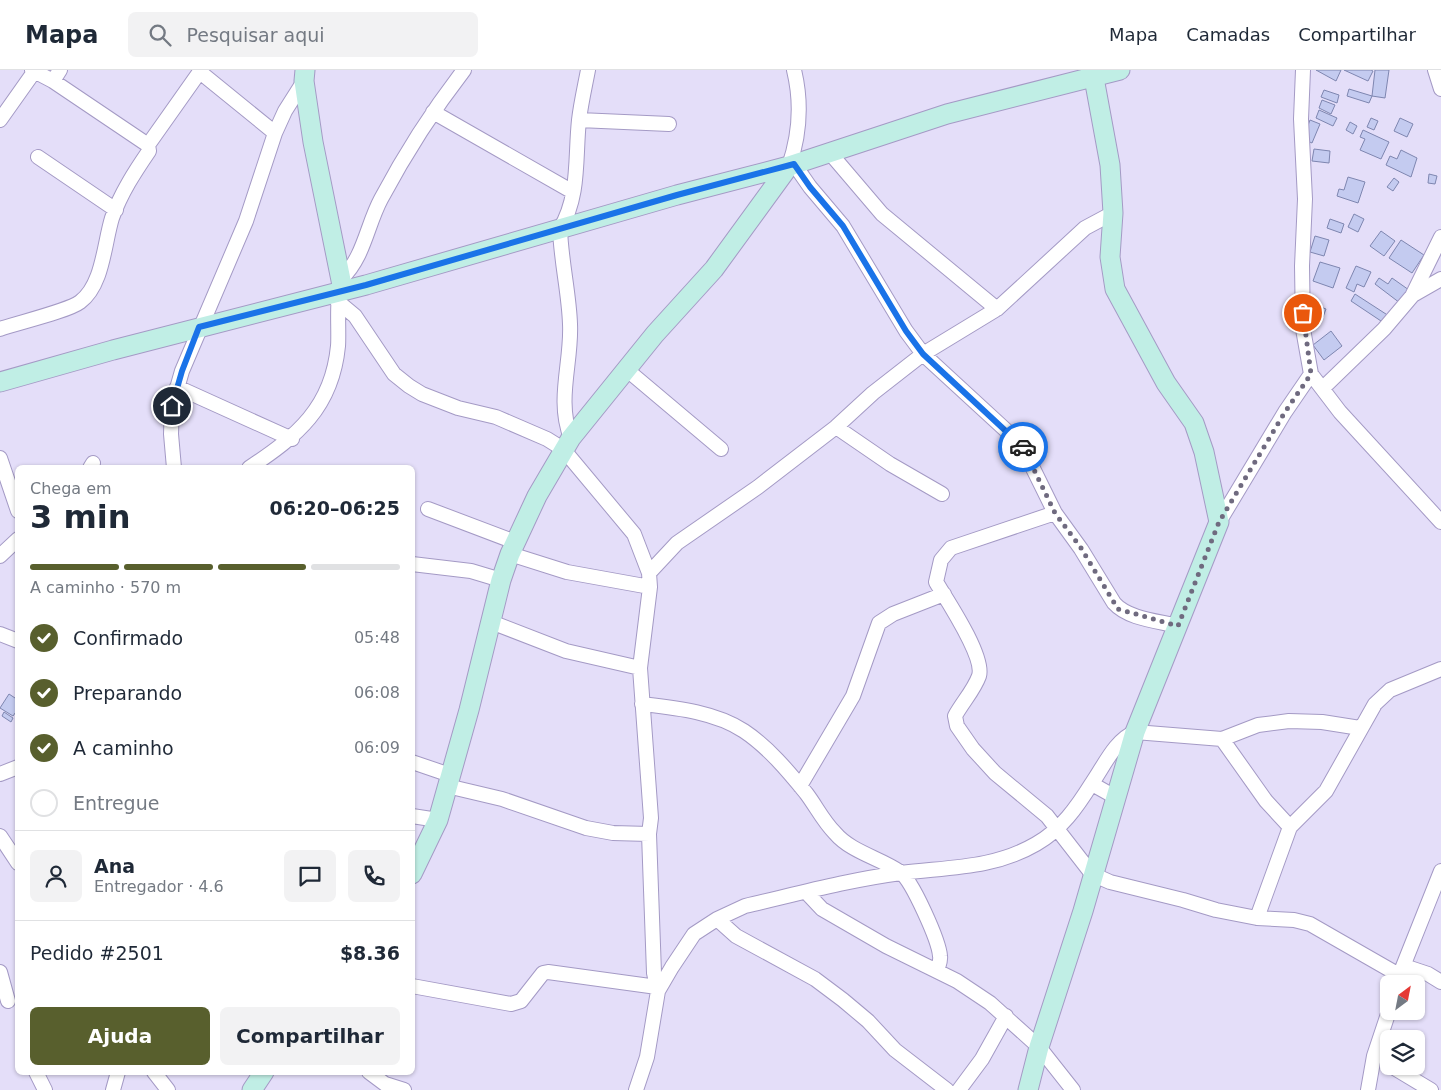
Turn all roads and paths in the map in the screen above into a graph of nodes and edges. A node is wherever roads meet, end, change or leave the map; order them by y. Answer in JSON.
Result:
{"nodes":[{"id":1,"x":464,"y":70,"type":"edge"},
{"id":2,"x":588,"y":70,"type":"edge"},
{"id":3,"x":794,"y":70,"type":"edge"},
{"id":4,"x":1120,"y":70,"type":"edge"},
{"id":5,"x":1303,"y":70,"type":"edge"},
{"id":6,"x":1435,"y":70,"type":"edge"},
{"id":7,"x":33,"y":71,"type":"edge"},
{"id":8,"x":201,"y":71,"type":"edge"},
{"id":9,"x":56,"y":75,"type":"edge"},
{"id":10,"x":305,"y":75,"type":"edge"},
{"id":11,"x":1094,"y":78,"type":"junction"},
{"id":12,"x":1441,"y":89,"type":"edge"},
{"id":13,"x":433,"y":112,"type":"junction"},
{"id":14,"x":0,"y":120,"type":"edge"},
{"id":15,"x":579,"y":120,"type":"junction"},
{"id":16,"x":669,"y":124,"type":"dead end"},
{"id":17,"x":276,"y":133,"type":"junction"},
{"id":18,"x":148,"y":145,"type":"junction"},
{"id":19,"x":830,"y":153,"type":"junction"},
{"id":20,"x":38,"y":156,"type":"dead end"},
{"id":21,"x":792,"y":165,"type":"junction"},
{"id":22,"x":573,"y":192,"type":"junction"},
{"id":23,"x":116,"y":210,"type":"junction"},
{"id":24,"x":1112,"y":213,"type":"junction"},
{"id":25,"x":560,"y":229,"type":"junction"},
{"id":26,"x":1441,"y":237,"type":"edge"},
{"id":27,"x":1441,"y":279,"type":"edge"},
{"id":28,"x":340,"y":289,"type":"junction"},
{"id":29,"x":1412,"y":296,"type":"junction"},
{"id":30,"x":997,"y":309,"type":"junction"},
{"id":31,"x":199,"y":327,"type":"junction"},
{"id":32,"x":0,"y":329,"type":"edge"},
{"id":33,"x":923,"y":354,"type":"junction"},
{"id":34,"x":626,"y":369,"type":"junction"},
{"id":35,"x":1311,"y":374,"type":"junction"},
{"id":36,"x":0,"y":382,"type":"edge"},
{"id":37,"x":176,"y":387,"type":"junction"},
{"id":38,"x":1322,"y":388,"type":"junction"},
{"id":39,"x":836,"y":428,"type":"junction"},
{"id":40,"x":292,"y":439,"type":"junction"},
{"id":41,"x":567,"y":443,"type":"junction"},
{"id":42,"x":721,"y":449,"type":"dead end"},
{"id":43,"x":0,"y":458,"type":"edge"},
{"id":44,"x":174,"y":465,"type":"edge"},
{"id":45,"x":253,"y":465,"type":"edge"},
{"id":46,"x":942,"y":494,"type":"dead end"},
{"id":47,"x":15,"y":502,"type":"edge"},
{"id":48,"x":428,"y":509,"type":"dead end"},
{"id":49,"x":1055,"y":513,"type":"junction"},
{"id":50,"x":1219,"y":522,"type":"junction"},
{"id":51,"x":1441,"y":522,"type":"edge"},
{"id":52,"x":15,"y":542,"type":"edge"},
{"id":53,"x":512,"y":548,"type":"junction"},
{"id":54,"x":0,"y":556,"type":"edge"},
{"id":55,"x":415,"y":564,"type":"edge"},
{"id":56,"x":501,"y":580,"type":"junction"},
{"id":57,"x":649,"y":580,"type":"junction"},
{"id":58,"x":944,"y":594,"type":"junction"},
{"id":59,"x":491,"y":622,"type":"junction"},
{"id":60,"x":1178,"y":626,"type":"junction"},
{"id":61,"x":0,"y":634,"type":"edge"},
{"id":62,"x":15,"y":640,"type":"edge"},
{"id":63,"x":640,"y":668,"type":"junction"},
{"id":64,"x":1441,"y":669,"type":"edge"},
{"id":65,"x":642,"y":704,"type":"junction"},
{"id":66,"x":1360,"y":728,"type":"junction"},
{"id":67,"x":1135,"y":732,"type":"junction"},
{"id":68,"x":1222,"y":739,"type":"junction"},
{"id":69,"x":415,"y":764,"type":"edge"},
{"id":70,"x":15,"y":768,"type":"edge"},
{"id":71,"x":0,"y":774,"type":"edge"},
{"id":72,"x":449,"y":781,"type":"junction"},
{"id":73,"x":1092,"y":784,"type":"junction"},
{"id":74,"x":800,"y":786,"type":"junction"},
{"id":75,"x":1117,"y":798,"type":"junction"},
{"id":76,"x":415,"y":816,"type":"edge"},
{"id":77,"x":438,"y":820,"type":"junction"},
{"id":78,"x":1290,"y":827,"type":"junction"},
{"id":79,"x":1058,"y":828,"type":"junction"},
{"id":80,"x":649,"y":834,"type":"junction"},
{"id":81,"x":0,"y":836,"type":"edge"},
{"id":82,"x":15,"y":858,"type":"edge"},
{"id":83,"x":415,"y":868,"type":"edge"},
{"id":84,"x":1441,"y":872,"type":"edge"},
{"id":85,"x":902,"y":873,"type":"junction"},
{"id":86,"x":1092,"y":874,"type":"junction"},
{"id":87,"x":806,"y":892,"type":"junction"},
{"id":88,"x":1257,"y":918,"type":"junction"},
{"id":89,"x":717,"y":919,"type":"junction"},
{"id":90,"x":937,"y":971,"type":"junction"},
{"id":91,"x":0,"y":972,"type":"edge"},
{"id":92,"x":1400,"y":975,"type":"edge"},
{"id":93,"x":1441,"y":982,"type":"edge"},
{"id":94,"x":415,"y":987,"type":"edge"},
{"id":95,"x":658,"y":989,"type":"junction"},
{"id":96,"x":8,"y":1002,"type":"edge"},
{"id":97,"x":1006,"y":1016,"type":"junction"},
{"id":98,"x":1386,"y":1020,"type":"edge"},
{"id":99,"x":1039,"y":1047,"type":"junction"},
{"id":100,"x":1374,"y":1056,"type":"junction"},
{"id":101,"x":1380,"y":1060,"type":"edge"},
{"id":102,"x":38,"y":1075,"type":"edge"},
{"id":103,"x":117,"y":1075,"type":"edge"},
{"id":104,"x":156,"y":1075,"type":"edge"},
{"id":105,"x":262,"y":1075,"type":"edge"},
{"id":106,"x":374,"y":1075,"type":"edge"},
{"id":107,"x":1405,"y":1075,"type":"edge"},
{"id":108,"x":385,"y":1082,"type":"edge"},
{"id":109,"x":45,"y":1090,"type":"edge"},
{"id":110,"x":113,"y":1090,"type":"edge"},
{"id":111,"x":168,"y":1090,"type":"edge"},
{"id":112,"x":252,"y":1090,"type":"edge"},
{"id":113,"x":404,"y":1090,"type":"edge"},
{"id":114,"x":636,"y":1090,"type":"edge"},
{"id":115,"x":947,"y":1090,"type":"edge"},
{"id":116,"x":959,"y":1090,"type":"edge"},
{"id":117,"x":1028,"y":1090,"type":"edge"},
{"id":118,"x":1073,"y":1090,"type":"edge"},
{"id":119,"x":1368,"y":1090,"type":"edge"},
{"id":120,"x":1431,"y":1090,"type":"edge"}],
"edges":[{"from":1,"to":13,"type":"street"},
{"from":2,"to":15,"type":"street"},
{"from":3,"to":21,"type":"street"},
{"from":4,"to":11,"type":"street"},
{"from":5,"to":35,"type":"street"},
{"from":6,"to":12,"type":"street"},
{"from":7,"to":9,"type":"street"},
{"from":7,"to":14,"type":"street"},
{"from":8,"to":17,"type":"street"},
{"from":8,"to":18,"type":"street"},
{"from":9,"to":18,"type":"street"},
{"from":10,"to":17,"type":"street"},
{"from":10,"to":28,"type":"street"},
{"from":11,"to":19,"type":"street"},
{"from":11,"to":24,"type":"street"},
{"from":13,"to":22,"type":"street"},
{"from":13,"to":28,"type":"street"},
{"from":15,"to":16,"type":"street"},
{"from":15,"to":22,"type":"street"},
{"from":17,"to":31,"type":"street"},
{"from":18,"to":23,"type":"street"},
{"from":19,"to":21,"type":"street"},
{"from":19,"to":30,"type":"street"},
{"from":20,"to":23,"type":"street"},
{"from":21,"to":25,"type":"street"},
{"from":21,"to":33,"type":"street"},
{"from":21,"to":34,"type":"street"},
{"from":22,"to":25,"type":"street"},
{"from":23,"to":32,"type":"street"},
{"from":24,"to":30,"type":"street"},
{"from":24,"to":50,"type":"street"},
{"from":25,"to":28,"type":"street"},
{"from":25,"to":41,"type":"street"},
{"from":26,"to":29,"type":"street"},
{"from":27,"to":29,"type":"street"},
{"from":28,"to":31,"type":"street"},
{"from":28,"to":40,"type":"street"},
{"from":28,"to":41,"type":"street"},
{"from":29,"to":38,"type":"street"},
{"from":30,"to":33,"type":"street"},
{"from":31,"to":36,"type":"street"},
{"from":31,"to":37,"type":"street"},
{"from":33,"to":39,"type":"street"},
{"from":33,"to":49,"type":"street"},
{"from":34,"to":41,"type":"street"},
{"from":34,"to":42,"type":"street"},
{"from":35,"to":38,"type":"street"},
{"from":35,"to":50,"type":"street"},
{"from":37,"to":40,"type":"street"},
{"from":37,"to":44,"type":"street"},
{"from":38,"to":51,"type":"street"},
{"from":39,"to":46,"type":"street"},
{"from":39,"to":57,"type":"street"},
{"from":40,"to":45,"type":"street"},
{"from":41,"to":53,"type":"street"},
{"from":41,"to":57,"type":"street"},
{"from":43,"to":47,"type":"street"},
{"from":48,"to":53,"type":"street"},
{"from":49,"to":58,"type":"street"},
{"from":49,"to":60,"type":"street"},
{"from":50,"to":60,"type":"street"},
{"from":52,"to":54,"type":"street"},
{"from":53,"to":56,"type":"street"},
{"from":53,"to":57,"type":"street"},
{"from":55,"to":56,"type":"street"},
{"from":56,"to":59,"type":"street"},
{"from":57,"to":63,"type":"street"},
{"from":58,"to":74,"type":"street"},
{"from":58,"to":79,"type":"street"},
{"from":59,"to":63,"type":"street"},
{"from":59,"to":72,"type":"street"},
{"from":60,"to":67,"type":"street"},
{"from":61,"to":62,"type":"street"},
{"from":63,"to":65,"type":"street"},
{"from":64,"to":66,"type":"street"},
{"from":65,"to":74,"type":"street"},
{"from":65,"to":80,"type":"street"},
{"from":66,"to":68,"type":"street"},
{"from":66,"to":78,"type":"street"},
{"from":67,"to":68,"type":"street"},
{"from":67,"to":73,"type":"street"},
{"from":67,"to":75,"type":"street"},
{"from":68,"to":78,"type":"street"},
{"from":69,"to":72,"type":"street"},
{"from":70,"to":71,"type":"street"},
{"from":72,"to":77,"type":"street"},
{"from":72,"to":80,"type":"street"},
{"from":73,"to":75,"type":"street"},
{"from":73,"to":79,"type":"street"},
{"from":74,"to":85,"type":"street"},
{"from":75,"to":86,"type":"street"},
{"from":76,"to":77,"type":"street"},
{"from":77,"to":83,"type":"street"},
{"from":78,"to":88,"type":"street"},
{"from":79,"to":85,"type":"street"},
{"from":79,"to":86,"type":"street"},
{"from":80,"to":95,"type":"street"},
{"from":81,"to":82,"type":"street"},
{"from":84,"to":92,"type":"street"},
{"from":85,"to":87,"type":"street"},
{"from":85,"to":90,"type":"street"},
{"from":86,"to":88,"type":"street"},
{"from":86,"to":99,"type":"street"},
{"from":87,"to":89,"type":"street"},
{"from":87,"to":90,"type":"street"},
{"from":88,"to":92,"type":"street"},
{"from":89,"to":95,"type":"street"},
{"from":89,"to":115,"type":"street"},
{"from":90,"to":97,"type":"street"},
{"from":91,"to":96,"type":"street"},
{"from":92,"to":93,"type":"street"},
{"from":94,"to":95,"type":"street"},
{"from":95,"to":114,"type":"street"},
{"from":97,"to":99,"type":"street"},
{"from":97,"to":116,"type":"street"},
{"from":98,"to":100,"type":"street"},
{"from":99,"to":117,"type":"street"},
{"from":99,"to":118,"type":"street"},
{"from":100,"to":101,"type":"street"},
{"from":100,"to":119,"type":"street"},
{"from":102,"to":109,"type":"street"},
{"from":103,"to":110,"type":"street"},
{"from":104,"to":111,"type":"street"},
{"from":105,"to":112,"type":"street"},
{"from":106,"to":108,"type":"street"},
{"from":107,"to":120,"type":"street"},
{"from":108,"to":113,"type":"street"}]}
